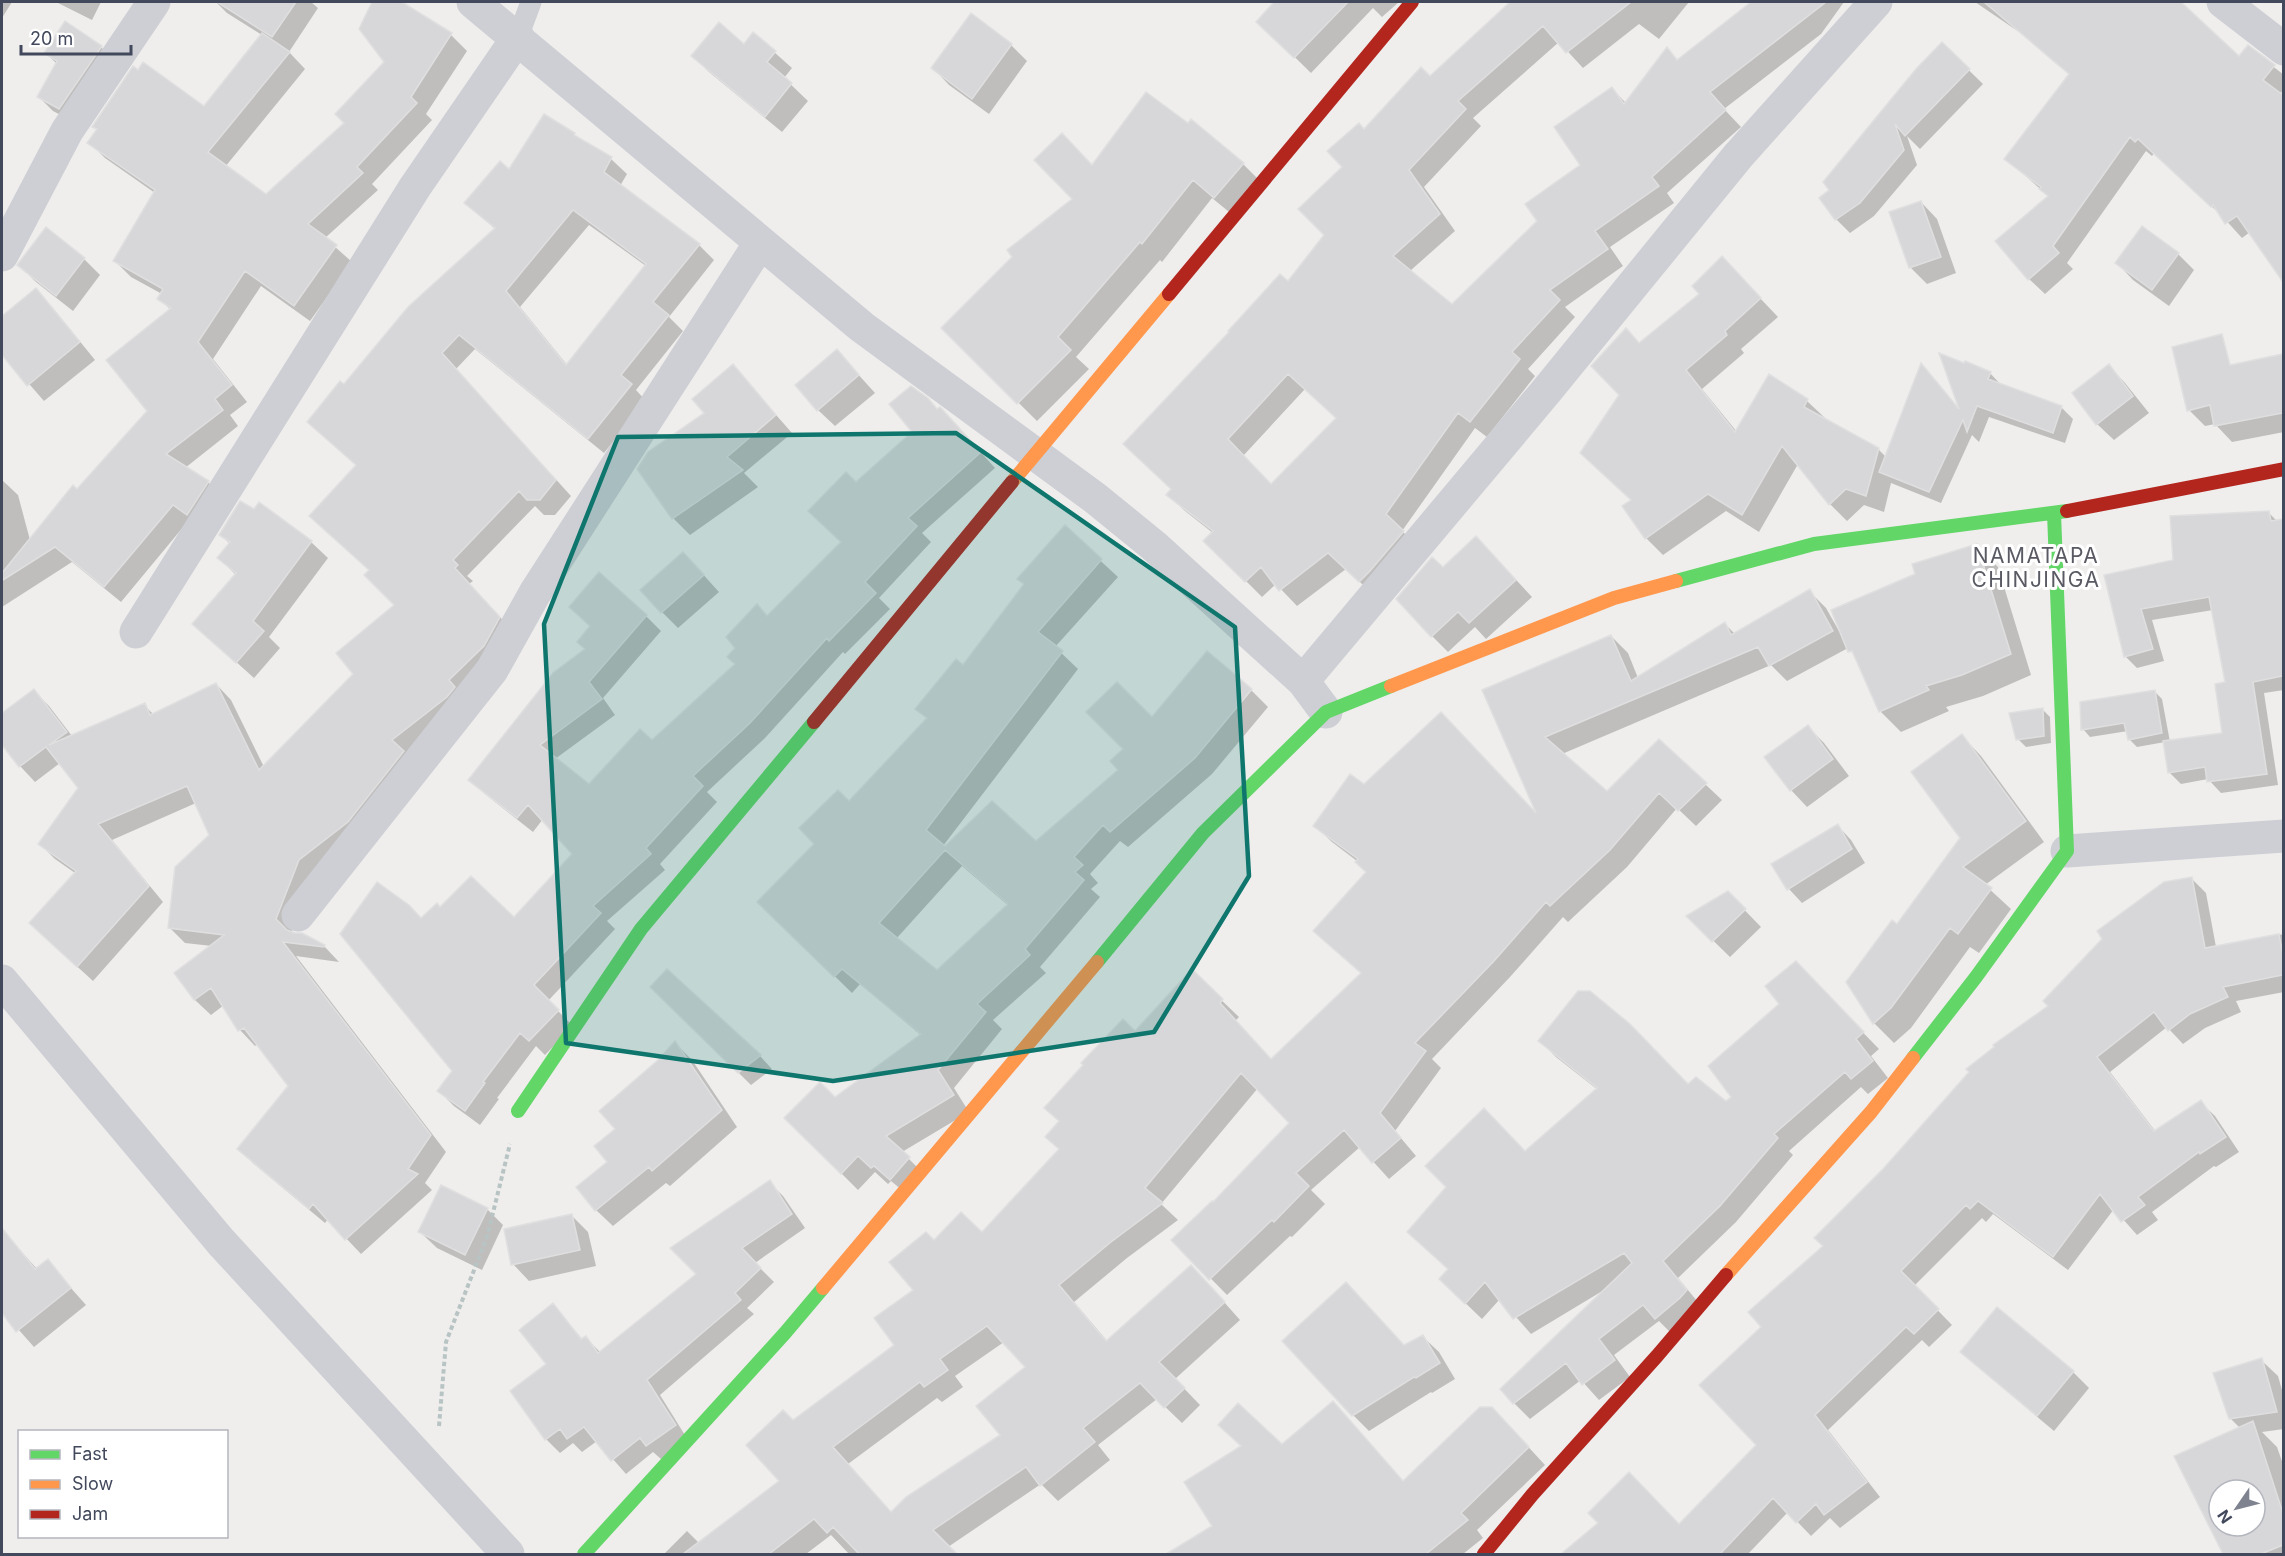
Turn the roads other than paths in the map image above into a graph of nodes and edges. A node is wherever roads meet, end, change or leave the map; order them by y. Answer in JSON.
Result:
{"nodes":[{"id":1,"x":154,"y":2,"type":"edge"},
{"id":2,"x":473,"y":2,"type":"edge"},
{"id":3,"x":531,"y":2,"type":"edge"},
{"id":4,"x":1412,"y":2,"type":"edge"},
{"id":5,"x":1876,"y":2,"type":"edge"},
{"id":6,"x":2223,"y":2,"type":"edge"},
{"id":7,"x":518,"y":37,"type":"junction"},
{"id":8,"x":2283,"y":49,"type":"edge"},
{"id":9,"x":760,"y":243,"type":"junction"},
{"id":10,"x":2,"y":255,"type":"edge"},
{"id":11,"x":1035,"y":454,"type":"junction"},
{"id":12,"x":2283,"y":469,"type":"edge"},
{"id":13,"x":2054,"y":513,"type":"junction"},
{"id":14,"x":135,"y":632,"type":"dead end"},
{"id":15,"x":1303,"y":681,"type":"junction"},
{"id":16,"x":1326,"y":712,"type":"junction"},
{"id":17,"x":2283,"y":836,"type":"edge"},
{"id":18,"x":2067,"y":851,"type":"junction"},
{"id":19,"x":298,"y":915,"type":"dead end"},
{"id":20,"x":2,"y":981,"type":"edge"},
{"id":21,"x":518,"y":1111,"type":"road end"},
{"id":22,"x":508,"y":1554,"type":"edge"},
{"id":23,"x":584,"y":1554,"type":"edge"},
{"id":24,"x":1484,"y":1554,"type":"edge"}],
"edges":[{"from":1,"to":10,"type":"street"},
{"from":2,"to":7,"type":"street"},
{"from":3,"to":7,"type":"lane"},
{"from":4,"to":11,"type":"street"},
{"from":5,"to":15,"type":"street"},
{"from":6,"to":8,"type":"street"},
{"from":7,"to":9,"type":"street"},
{"from":7,"to":14,"type":"street"},
{"from":9,"to":11,"type":"street"},
{"from":9,"to":19,"type":"street"},
{"from":11,"to":15,"type":"street"},
{"from":11,"to":21,"type":"street"},
{"from":12,"to":13,"type":"street"},
{"from":13,"to":16,"type":"street"},
{"from":13,"to":18,"type":"street"},
{"from":15,"to":16,"type":"street"},
{"from":16,"to":23,"type":"street"},
{"from":17,"to":18,"type":"street"},
{"from":18,"to":24,"type":"street"},
{"from":20,"to":22,"type":"street"}]}
